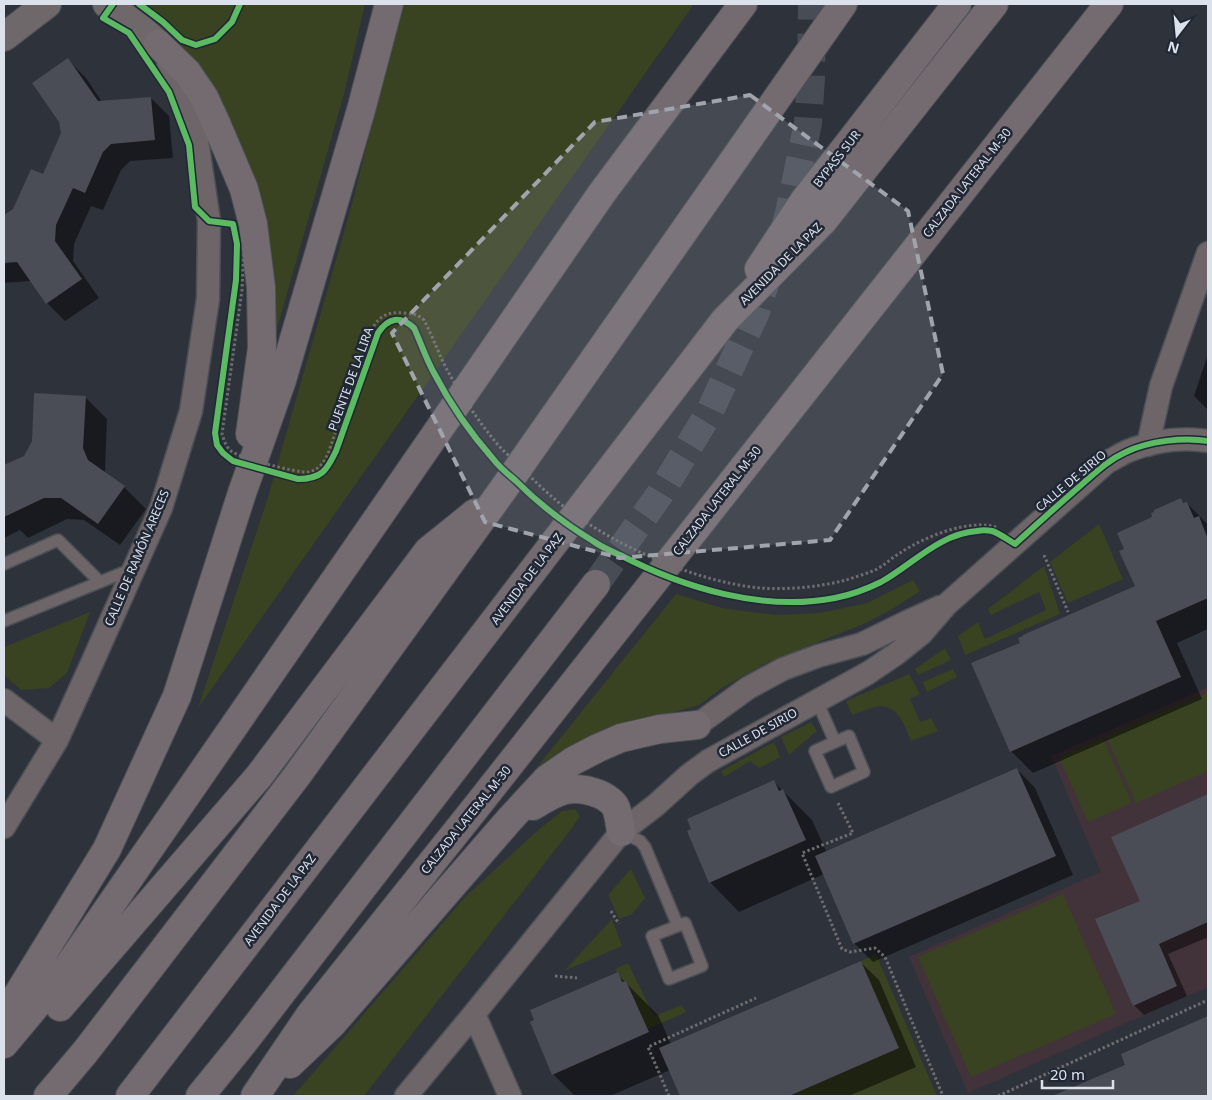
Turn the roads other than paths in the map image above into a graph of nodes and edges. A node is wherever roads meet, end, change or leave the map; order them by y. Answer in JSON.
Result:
{"nodes":[{"id":1,"x":48,"y":4,"type":"edge"},
{"id":2,"x":107,"y":4,"type":"edge"},
{"id":3,"x":389,"y":4,"type":"edge"},
{"id":4,"x":743,"y":4,"type":"edge"},
{"id":5,"x":843,"y":4,"type":"edge"},
{"id":6,"x":957,"y":4,"type":"edge"},
{"id":7,"x":994,"y":4,"type":"edge"},
{"id":8,"x":1108,"y":4,"type":"edge"},
{"id":9,"x":4,"y":37,"type":"edge"},
{"id":10,"x":158,"y":44,"type":"junction"},
{"id":11,"x":1208,"y":253,"type":"edge"},
{"id":12,"x":725,"y":320,"type":"junction"},
{"id":13,"x":1208,"y":441,"type":"edge"},
{"id":14,"x":1148,"y":445,"type":"junction"},
{"id":15,"x":502,"y":492,"type":"junction"},
{"id":16,"x":242,"y":493,"type":"junction"},
{"id":17,"x":4,"y":564,"type":"edge"},
{"id":18,"x":134,"y":568,"type":"junction"},
{"id":19,"x":100,"y":582,"type":"junction"},
{"id":20,"x":596,"y":584,"type":"tunnel mouth"},
{"id":21,"x":946,"y":605,"type":"junction"},
{"id":22,"x":4,"y":621,"type":"edge"},
{"id":23,"x":4,"y":700,"type":"edge"},
{"id":24,"x":817,"y":701,"type":"junction"},
{"id":25,"x":697,"y":725,"type":"joint"},
{"id":26,"x":57,"y":740,"type":"junction"},
{"id":27,"x":834,"y":742,"type":"junction"},
{"id":28,"x":510,"y":819,"type":"junction"},
{"id":29,"x":4,"y":826,"type":"edge"},
{"id":30,"x":622,"y":832,"type":"junction"},
{"id":31,"x":678,"y":926,"type":"junction"},
{"id":32,"x":474,"y":1014,"type":"junction"},
{"id":33,"x":4,"y":1017,"type":"edge"},
{"id":34,"x":4,"y":1044,"type":"edge"},
{"id":35,"x":4,"y":1064,"type":"edge"},
{"id":36,"x":48,"y":1096,"type":"edge"},
{"id":37,"x":130,"y":1096,"type":"edge"},
{"id":38,"x":200,"y":1096,"type":"edge"},
{"id":39,"x":256,"y":1096,"type":"edge"},
{"id":40,"x":406,"y":1096,"type":"edge"},
{"id":41,"x":510,"y":1096,"type":"edge"}],
"edges":[{"from":1,"to":9,"type":"street"},
{"from":2,"to":10,"type":"street","name":"CALLE DE RAMÓN ARECES"},
{"from":3,"to":16,"type":"highway"},
{"from":4,"to":34,"type":"highway"},
{"from":5,"to":15,"type":"highway"},
{"from":6,"to":12,"type":"highway","name":"BYPASS SUR"},
{"from":7,"to":12,"type":"highway","name":"AVENIDA DE LA PAZ"},
{"from":8,"to":39,"type":"highway","name":"CALZADA LATERAL M-30"},
{"from":10,"to":16,"type":"highway"},
{"from":10,"to":18,"type":"street","name":"CALLE DE RAMÓN ARECES"},
{"from":11,"to":14,"type":"street"},
{"from":12,"to":37,"type":"highway","name":"AVENIDA DE LA PAZ"},
{"from":13,"to":14,"type":"street","name":"CALLE DE SIRIO"},
{"from":14,"to":21,"type":"street","name":"CALLE DE SIRIO"},
{"from":15,"to":35,"type":"highway"},
{"from":15,"to":36,"type":"highway"},
{"from":16,"to":33,"type":"highway"},
{"from":17,"to":19,"type":"lane"},
{"from":18,"to":19,"type":"lane"},
{"from":18,"to":26,"type":"street","name":"CALLE DE RAMÓN ARECES"},
{"from":19,"to":22,"type":"lane"},
{"from":20,"to":38,"type":"highway"},
{"from":21,"to":24,"type":"street","name":"CALLE DE SIRIO"},
{"from":21,"to":25,"type":"street","name":"CALLE DE SIRIO"},
{"from":23,"to":26,"type":"street"},
{"from":24,"to":27,"type":"lane"},
{"from":24,"to":30,"type":"street","name":"CALLE DE SIRIO"},
{"from":25,"to":28,"type":"highway"},
{"from":26,"to":29,"type":"street","name":"CALLE DE RAMÓN ARECES"},
{"from":27,"to":27,"type":"lane"},
{"from":28,"to":30,"type":"highway"},
{"from":28,"to":39,"type":"highway"},
{"from":30,"to":31,"type":"lane"},
{"from":30,"to":32,"type":"street","name":"CALLE DE SIRIO"},
{"from":31,"to":31,"type":"lane"},
{"from":32,"to":40,"type":"street","name":"CALLE DE SIRIO"},
{"from":32,"to":41,"type":"street"}]}
